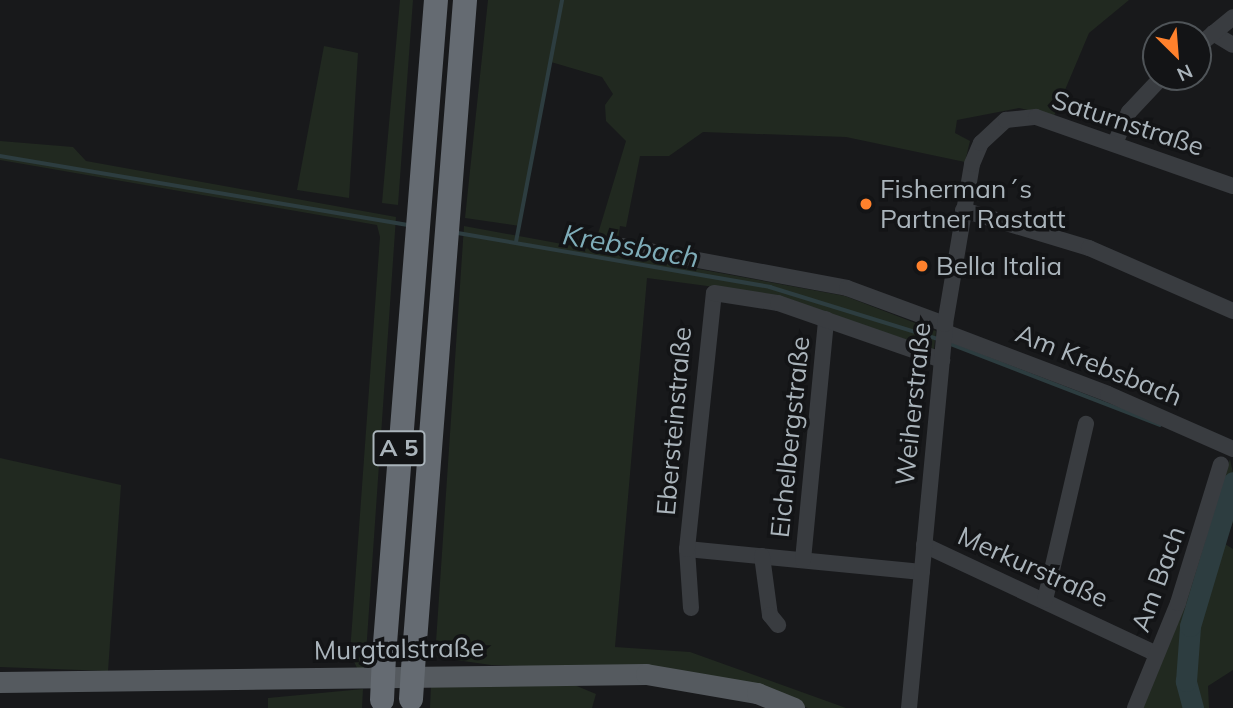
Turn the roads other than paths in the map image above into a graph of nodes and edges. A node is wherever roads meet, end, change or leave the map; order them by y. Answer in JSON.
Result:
{"nodes":[{"id":1,"x":436,"y":0,"type":"edge"},
{"id":2,"x":465,"y":0,"type":"edge"},
{"id":3,"x":1233,"y":18,"type":"edge"},
{"id":4,"x":1213,"y":33,"type":"joint"},
{"id":5,"x":1233,"y":46,"type":"edge"},
{"id":6,"x":1149,"y":91,"type":"edge"},
{"id":7,"x":1006,"y":120,"type":"joint"},
{"id":8,"x":1115,"y":143,"type":"junction"},
{"id":9,"x":1233,"y":186,"type":"edge"},
{"id":10,"x":963,"y":210,"type":"junction"},
{"id":11,"x":623,"y":246,"type":"dead end"},
{"id":12,"x":711,"y":298,"type":"joint"},
{"id":13,"x":1233,"y":311,"type":"edge"},
{"id":14,"x":826,"y":319,"type":"junction"},
{"id":15,"x":944,"y":340,"type":"junction"},
{"id":16,"x":1086,"y":424,"type":"dead end"},
{"id":17,"x":1233,"y":449,"type":"edge"},
{"id":18,"x":1221,"y":464,"type":"dead end"},
{"id":19,"x":924,"y":545,"type":"junction"},
{"id":20,"x":687,"y":548,"type":"junction"},
{"id":21,"x":762,"y":556,"type":"junction"},
{"id":22,"x":803,"y":560,"type":"junction"},
{"id":23,"x":922,"y":572,"type":"junction"},
{"id":24,"x":1045,"y":600,"type":"junction"},
{"id":25,"x":691,"y":608,"type":"dead end"},
{"id":26,"x":778,"y":625,"type":"dead end"},
{"id":27,"x":1157,"y":654,"type":"junction"},
{"id":28,"x":0,"y":682,"type":"edge"},
{"id":29,"x":411,"y":703,"type":"edge"},
{"id":30,"x":381,"y":704,"type":"edge"},
{"id":31,"x":794,"y":708,"type":"edge"},
{"id":32,"x":909,"y":708,"type":"edge"},
{"id":33,"x":1135,"y":708,"type":"edge"}],
"edges":[{"from":1,"to":30,"type":"highway","number":"A 5","bridge":true},
{"from":2,"to":29,"type":"highway","number":"A 5","bridge":true},
{"from":3,"to":4,"type":"street"},
{"from":4,"to":5,"type":"street"},
{"from":6,"to":8,"type":"street"},
{"from":7,"to":8,"type":"street","name":"Saturnstraße"},
{"from":7,"to":10,"type":"street","name":"Weiherstraße"},
{"from":8,"to":9,"type":"street","name":"Saturnstraße"},
{"from":10,"to":13,"type":"street"},
{"from":10,"to":15,"type":"street","name":"Weiherstraße"},
{"from":11,"to":15,"type":"street","name":"Am Krebsbach"},
{"from":12,"to":14,"type":"street","name":"Eichelbergstraße"},
{"from":12,"to":20,"type":"street","name":"Ebersteinstraße"},
{"from":14,"to":15,"type":"street","name":"Eichelbergstraße"},
{"from":14,"to":22,"type":"street","name":"Eichelbergstraße"},
{"from":15,"to":17,"type":"street","name":"Am Krebsbach"},
{"from":15,"to":19,"type":"street","name":"Weiherstraße"},
{"from":16,"to":24,"type":"street"},
{"from":18,"to":27,"type":"street","name":"Am Bach"},
{"from":19,"to":23,"type":"street","name":"Weiherstraße"},
{"from":19,"to":24,"type":"street","name":"Merkurstraße"},
{"from":20,"to":21,"type":"street"},
{"from":20,"to":25,"type":"street","name":"Ebersteinstraße"},
{"from":21,"to":22,"type":"street"},
{"from":21,"to":26,"type":"street"},
{"from":22,"to":23,"type":"street"},
{"from":23,"to":32,"type":"street","name":"Weiherstraße"},
{"from":24,"to":27,"type":"street","name":"Merkurstraße"},
{"from":27,"to":33,"type":"street","name":"Am Bach"},
{"from":28,"to":31,"type":"main road","name":"Murgtalstraße"}]}
